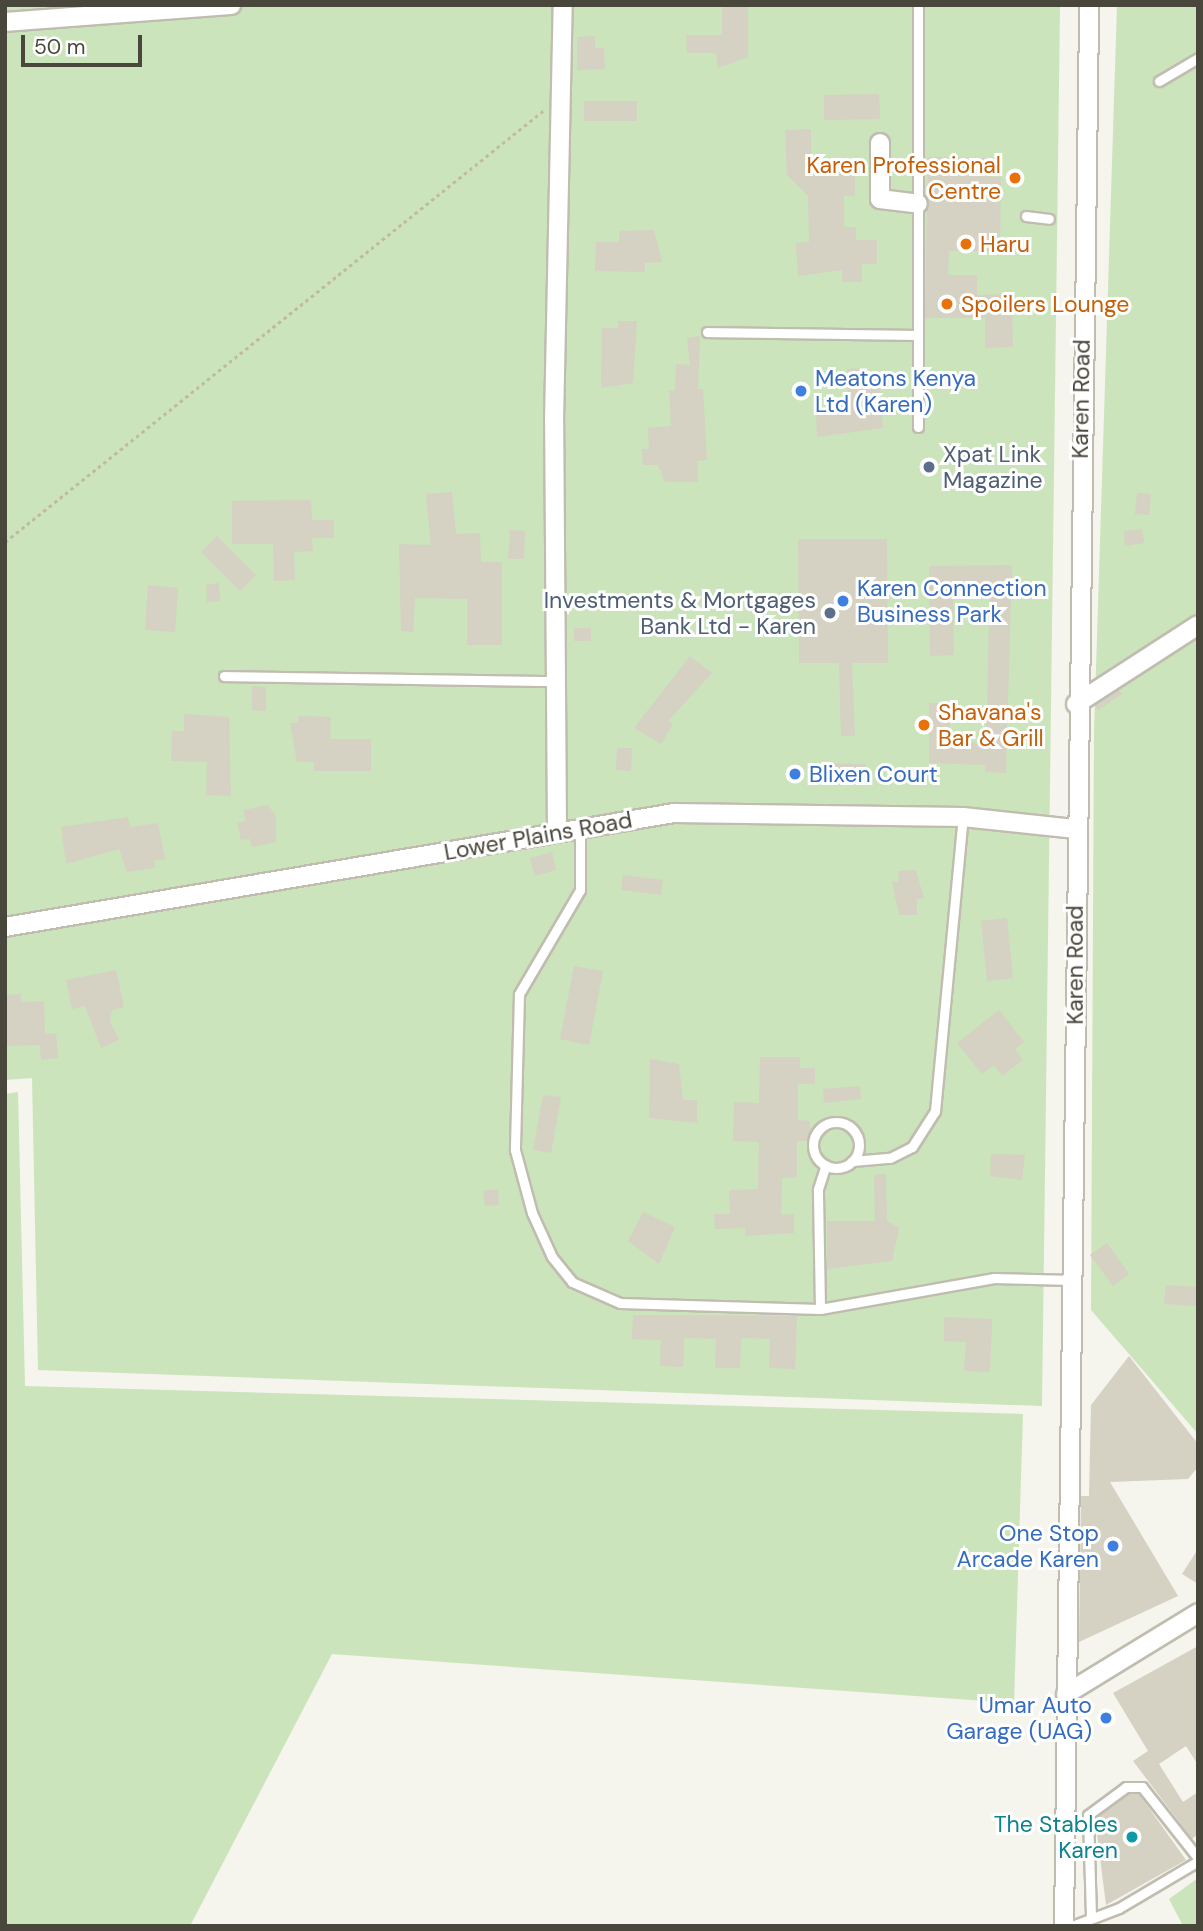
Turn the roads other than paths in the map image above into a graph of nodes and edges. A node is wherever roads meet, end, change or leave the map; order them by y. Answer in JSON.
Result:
{"nodes":[{"id":1,"x":231,"y":5,"type":"edge"},
{"id":2,"x":563,"y":5,"type":"edge"},
{"id":3,"x":918,"y":5,"type":"edge"},
{"id":4,"x":1089,"y":5,"type":"edge"},
{"id":5,"x":96,"y":10,"type":"edge"},
{"id":6,"x":5,"y":22,"type":"edge"},
{"id":7,"x":1198,"y":58,"type":"edge"},
{"id":8,"x":1159,"y":81,"type":"dead end"},
{"id":9,"x":880,"y":143,"type":"dead end"},
{"id":10,"x":918,"y":204,"type":"junction"},
{"id":11,"x":1026,"y":216,"type":"dead end"},
{"id":12,"x":1049,"y":219,"type":"dead end"},
{"id":13,"x":707,"y":332,"type":"dead end"},
{"id":14,"x":914,"y":335,"type":"junction"},
{"id":15,"x":918,"y":427,"type":"dead end"},
{"id":16,"x":1198,"y":625,"type":"edge"},
{"id":17,"x":224,"y":676,"type":"dead end"},
{"id":18,"x":554,"y":681,"type":"junction"},
{"id":19,"x":1076,"y":704,"type":"junction"},
{"id":20,"x":963,"y":817,"type":"junction"},
{"id":21,"x":580,"y":827,"type":"junction"},
{"id":22,"x":1076,"y":830,"type":"junction"},
{"id":23,"x":557,"y":832,"type":"junction"},
{"id":24,"x":5,"y":927,"type":"edge"},
{"id":25,"x":852,"y":1161,"type":"junction"},
{"id":26,"x":826,"y":1165,"type":"junction"},
{"id":27,"x":1072,"y":1280,"type":"junction"},
{"id":28,"x":820,"y":1309,"type":"junction"},
{"id":29,"x":1196,"y":1615,"type":"edge"},
{"id":30,"x":1066,"y":1694,"type":"junction"},
{"id":31,"x":1198,"y":1859,"type":"edge"},
{"id":32,"x":1091,"y":1916,"type":"junction"},
{"id":33,"x":1064,"y":1926,"type":"edge"},
{"id":34,"x":1072,"y":1926,"type":"edge"}],
"edges":[{"from":1,"to":5,"type":"street"},
{"from":2,"to":18,"type":"street"},
{"from":3,"to":10,"type":"lane"},
{"from":4,"to":19,"type":"street","name":"Karen Road"},
{"from":5,"to":6,"type":"street"},
{"from":7,"to":8,"type":"lane"},
{"from":9,"to":10,"type":"street"},
{"from":10,"to":14,"type":"lane"},
{"from":11,"to":12,"type":"lane"},
{"from":13,"to":14,"type":"lane"},
{"from":14,"to":15,"type":"lane"},
{"from":16,"to":19,"type":"street"},
{"from":17,"to":18,"type":"lane"},
{"from":18,"to":23,"type":"street"},
{"from":19,"to":22,"type":"street","name":"Karen Road"},
{"from":20,"to":21,"type":"street","name":"Lower Plains Road"},
{"from":20,"to":22,"type":"street","name":"Lower Plains Road"},
{"from":20,"to":25,"type":"lane"},
{"from":21,"to":23,"type":"street","name":"Lower Plains Road"},
{"from":21,"to":28,"type":"lane"},
{"from":22,"to":27,"type":"street","name":"Karen Road"},
{"from":23,"to":24,"type":"street","name":"Lower Plains Road"},
{"from":25,"to":26,"type":"lane"},
{"from":25,"to":26,"type":"lane"},
{"from":26,"to":28,"type":"lane"},
{"from":27,"to":28,"type":"lane"},
{"from":27,"to":30,"type":"street","name":"Karen Road"},
{"from":29,"to":30,"type":"street"},
{"from":30,"to":33,"type":"street","name":"Karen Road"},
{"from":31,"to":32,"type":"lane"},
{"from":31,"to":32,"type":"lane"},
{"from":32,"to":34,"type":"lane"}]}
